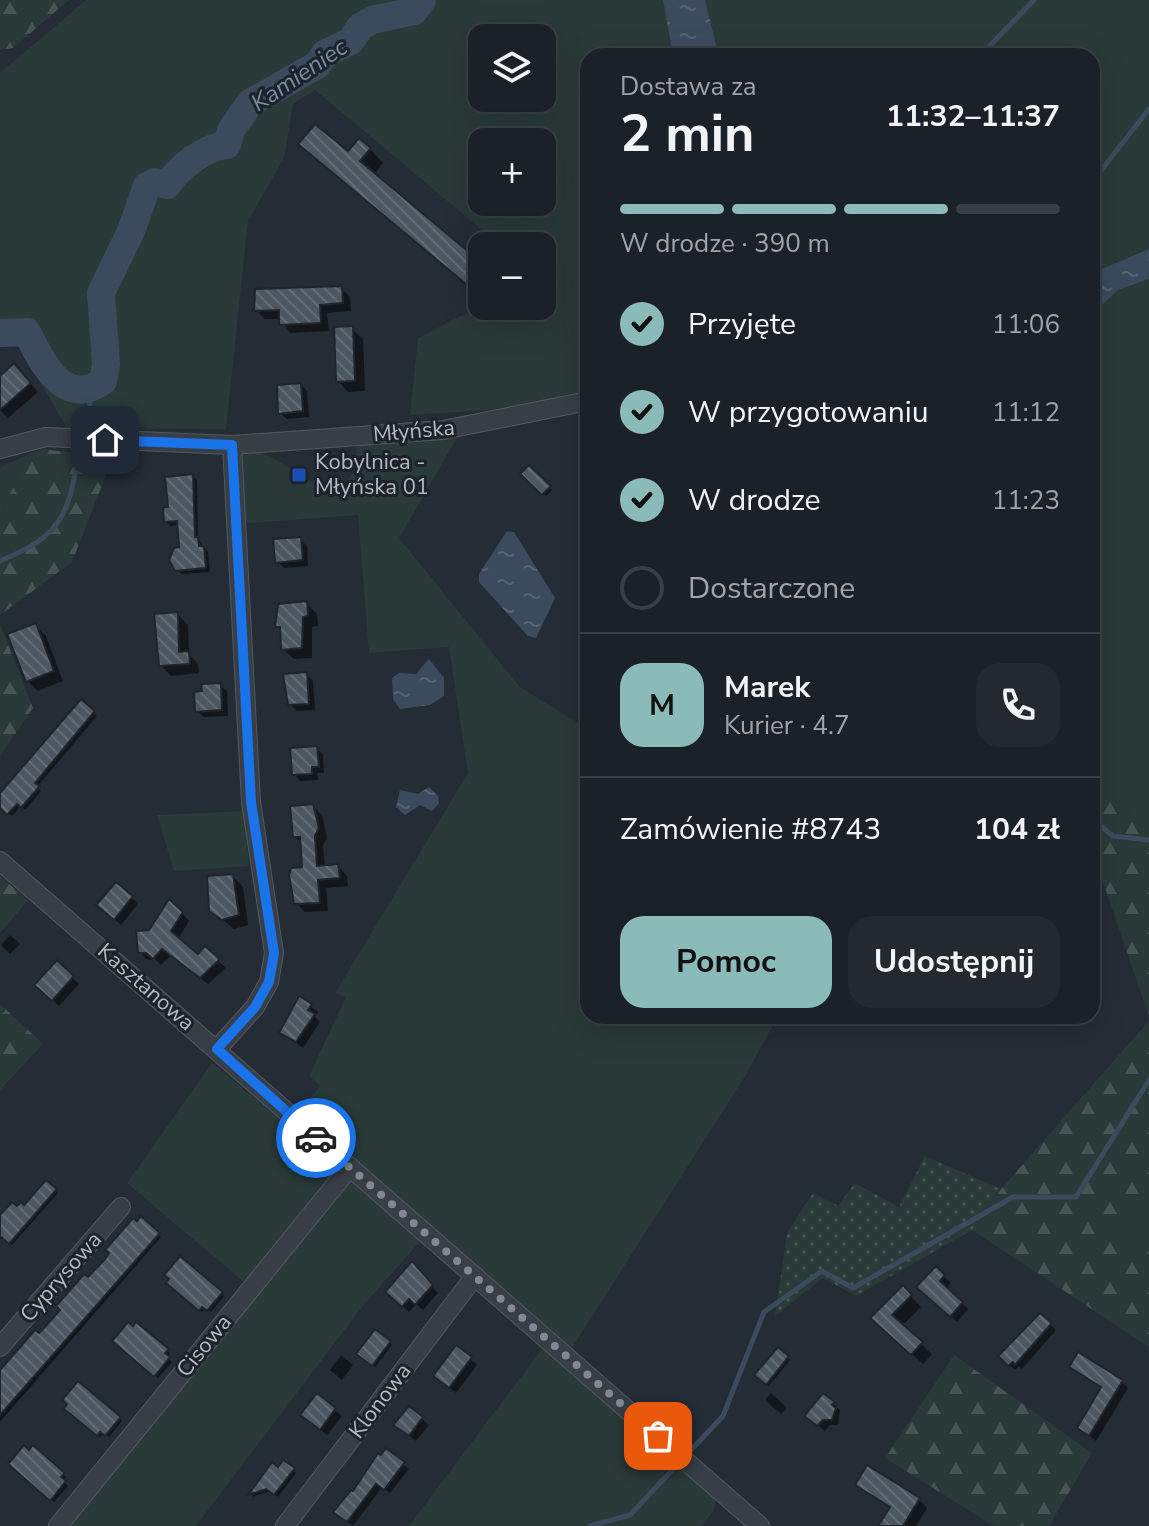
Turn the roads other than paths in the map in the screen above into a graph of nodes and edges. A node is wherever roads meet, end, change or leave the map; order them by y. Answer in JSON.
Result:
{"nodes":[{"id":1,"x":580,"y":403,"type":"edge"},
{"id":2,"x":232,"y":445,"type":"junction"},
{"id":3,"x":0,"y":449,"type":"edge"},
{"id":4,"x":0,"y":861,"type":"edge"},
{"id":5,"x":217,"y":1049,"type":"junction"},
{"id":6,"x":350,"y":1167,"type":"junction"},
{"id":7,"x":121,"y":1207,"type":"dead end"},
{"id":8,"x":475,"y":1276,"type":"junction"},
{"id":9,"x":0,"y":1347,"type":"edge"},
{"id":10,"x":58,"y":1526,"type":"edge"},
{"id":11,"x":285,"y":1526,"type":"edge"},
{"id":12,"x":760,"y":1526,"type":"edge"}],
"edges":[{"from":1,"to":2,"type":"street","name":"Młyńska"},
{"from":2,"to":3,"type":"street","name":"Młyńska"},
{"from":2,"to":5,"type":"street"},
{"from":4,"to":5,"type":"street","name":"Kasztanowa"},
{"from":5,"to":6,"type":"street","name":"Kasztanowa"},
{"from":6,"to":8,"type":"street","name":"Kasztanowa"},
{"from":6,"to":10,"type":"street","name":"Cisowa"},
{"from":7,"to":9,"type":"street","name":"Cyprysowa"},
{"from":8,"to":11,"type":"street","name":"Klonowa"},
{"from":8,"to":12,"type":"street","name":"Kasztanowa"}]}
